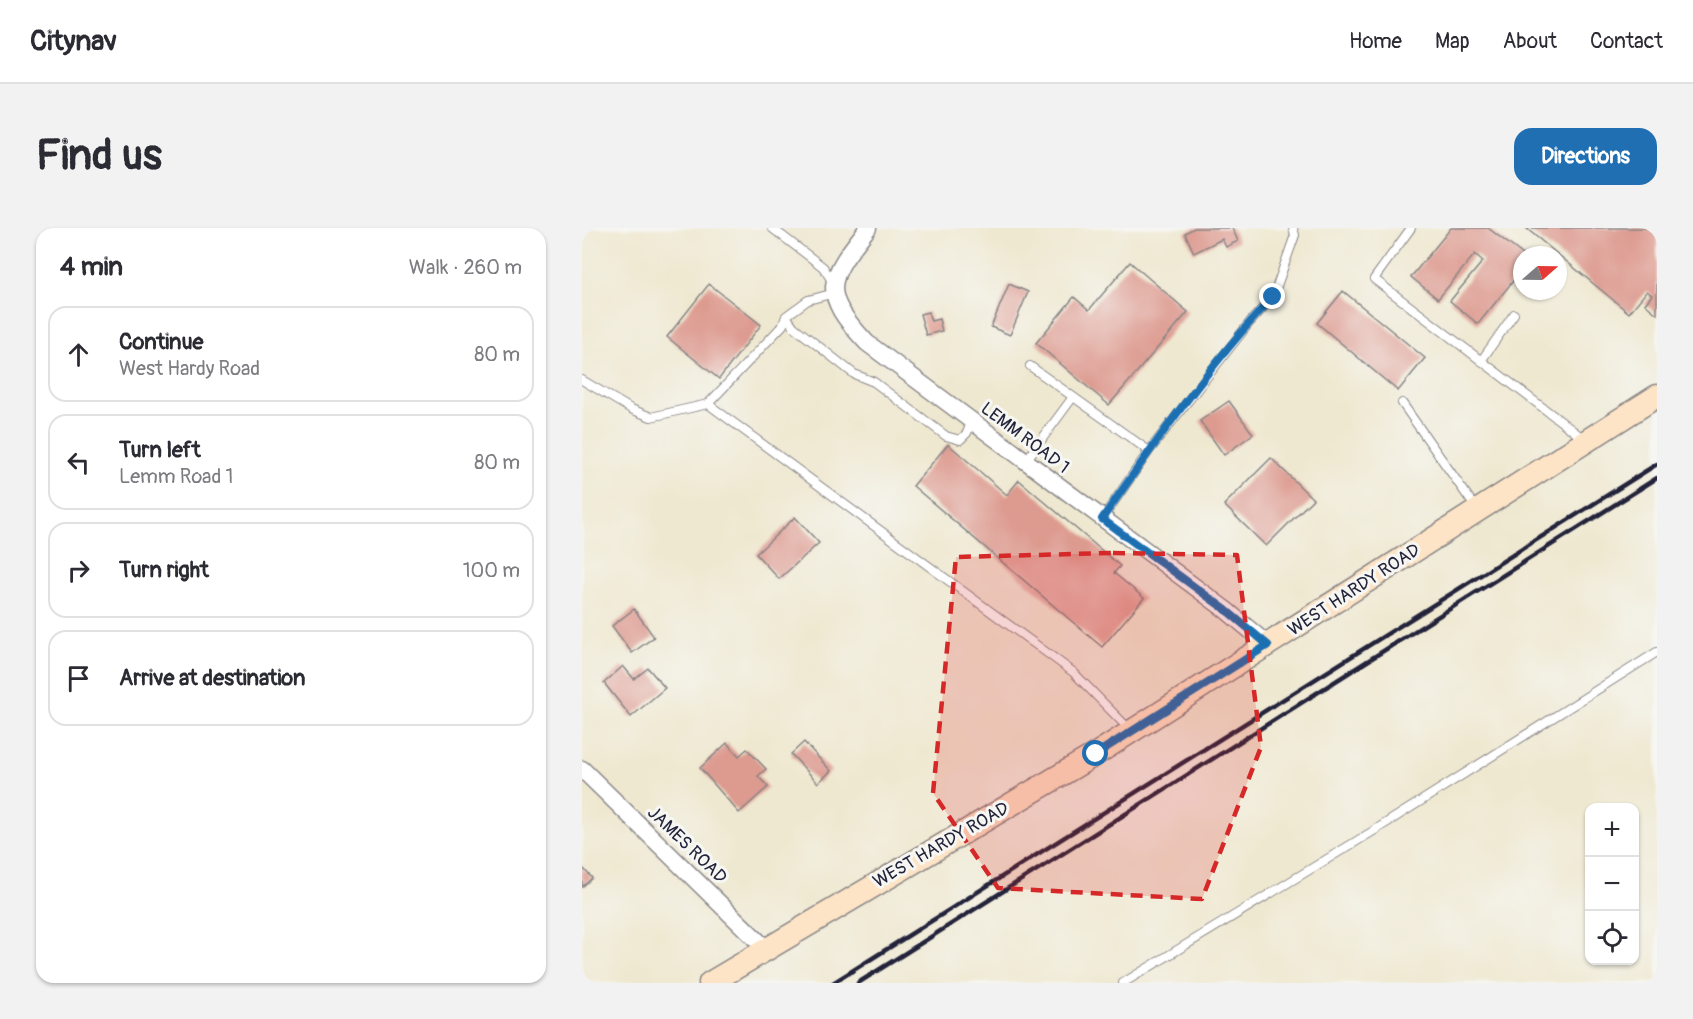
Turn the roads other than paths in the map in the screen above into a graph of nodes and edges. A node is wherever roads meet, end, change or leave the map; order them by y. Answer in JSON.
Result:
{"nodes":[{"id":1,"x":772,"y":228,"type":"edge"},
{"id":2,"x":868,"y":228,"type":"edge"},
{"id":3,"x":1293,"y":228,"type":"edge"},
{"id":4,"x":1411,"y":228,"type":"edge"},
{"id":5,"x":835,"y":289,"type":"junction"},
{"id":6,"x":1514,"y":314,"type":"dead end"},
{"id":7,"x":786,"y":315,"type":"junction"},
{"id":8,"x":1481,"y":361,"type":"junction"},
{"id":9,"x":1030,"y":366,"type":"dead end"},
{"id":10,"x":582,"y":380,"type":"edge"},
{"id":11,"x":1073,"y":396,"type":"junction"},
{"id":12,"x":1657,"y":396,"type":"edge"},
{"id":13,"x":1402,"y":403,"type":"dead end"},
{"id":14,"x":708,"y":404,"type":"junction"},
{"id":15,"x":971,"y":422,"type":"junction"},
{"id":16,"x":1587,"y":441,"type":"junction"},
{"id":17,"x":1149,"y":451,"type":"junction"},
{"id":18,"x":1025,"y":463,"type":"junction"},
{"id":19,"x":1478,"y":511,"type":"junction"},
{"id":20,"x":1102,"y":519,"type":"junction"},
{"id":21,"x":1268,"y":645,"type":"junction"},
{"id":22,"x":1657,"y":652,"type":"edge"},
{"id":23,"x":1131,"y":732,"type":"junction"},
{"id":24,"x":582,"y":770,"type":"edge"},
{"id":25,"x":765,"y":948,"type":"junction"},
{"id":26,"x":710,"y":983,"type":"edge"},
{"id":27,"x":1123,"y":983,"type":"edge"}],
"edges":[{"from":1,"to":5,"type":"lane"},
{"from":2,"to":5,"type":"street"},
{"from":3,"to":17,"type":"lane"},
{"from":4,"to":8,"type":"lane"},
{"from":5,"to":7,"type":"lane"},
{"from":5,"to":15,"type":"street","name":"LEMM ROAD 1"},
{"from":6,"to":8,"type":"lane"},
{"from":7,"to":14,"type":"lane"},
{"from":7,"to":15,"type":"lane"},
{"from":8,"to":16,"type":"lane"},
{"from":9,"to":11,"type":"lane"},
{"from":10,"to":14,"type":"lane"},
{"from":11,"to":17,"type":"lane"},
{"from":11,"to":18,"type":"lane"},
{"from":12,"to":16,"type":"main road","name":"WEST HARDY ROAD"},
{"from":13,"to":19,"type":"lane"},
{"from":14,"to":23,"type":"lane"},
{"from":15,"to":18,"type":"street","name":"LEMM ROAD 1"},
{"from":16,"to":19,"type":"main road","name":"WEST HARDY ROAD"},
{"from":17,"to":20,"type":"lane"},
{"from":18,"to":20,"type":"street","name":"LEMM ROAD 1"},
{"from":19,"to":21,"type":"main road","name":"WEST HARDY ROAD"},
{"from":20,"to":21,"type":"street","name":"LEMM ROAD 1"},
{"from":21,"to":23,"type":"main road","name":"WEST HARDY ROAD"},
{"from":22,"to":27,"type":"lane"},
{"from":23,"to":25,"type":"main road","name":"WEST HARDY ROAD"},
{"from":24,"to":25,"type":"street","name":"JAMES ROAD"},
{"from":25,"to":26,"type":"main road","name":"WEST HARDY ROAD"}]}
